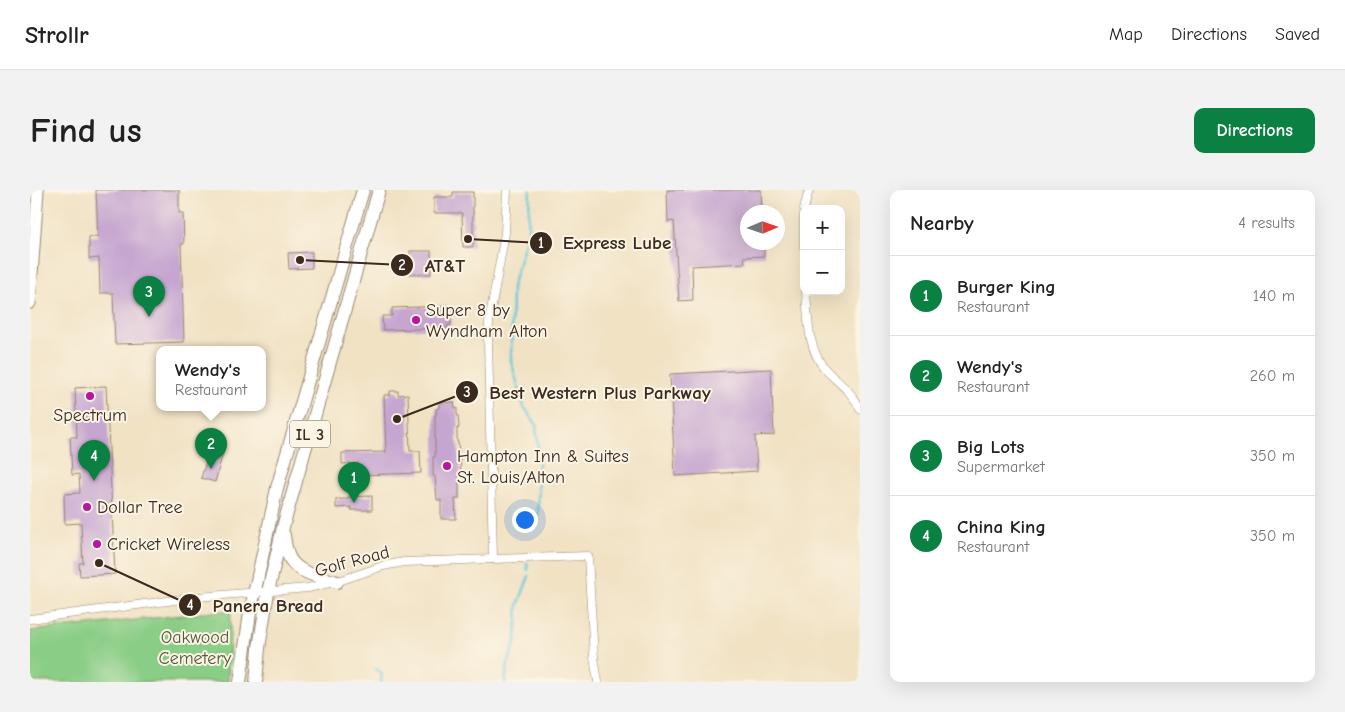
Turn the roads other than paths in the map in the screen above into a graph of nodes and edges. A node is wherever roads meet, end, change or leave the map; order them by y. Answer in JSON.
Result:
{"nodes":[{"id":1,"x":38,"y":190,"type":"edge"},
{"id":2,"x":363,"y":190,"type":"edge"},
{"id":3,"x":379,"y":190,"type":"edge"},
{"id":4,"x":507,"y":190,"type":"edge"},
{"id":5,"x":809,"y":190,"type":"edge"},
{"id":6,"x":805,"y":205,"type":"edge"},
{"id":7,"x":806,"y":295,"type":"edge"},
{"id":8,"x":30,"y":303,"type":"edge"},
{"id":9,"x":860,"y":409,"type":"edge"},
{"id":10,"x":283,"y":527,"type":"junction"},
{"id":11,"x":493,"y":559,"type":"junction"},
{"id":12,"x":337,"y":582,"type":"junction"},
{"id":13,"x":268,"y":592,"type":"junction"},
{"id":14,"x":254,"y":593,"type":"junction"},
{"id":15,"x":30,"y":619,"type":"edge"},
{"id":16,"x":240,"y":682,"type":"edge"},
{"id":17,"x":256,"y":682,"type":"edge"},
{"id":18,"x":598,"y":682,"type":"edge"}],
"edges":[{"from":1,"to":8,"type":"street"},
{"from":2,"to":14,"type":"main road","number":"IL 3"},
{"from":3,"to":10,"type":"main road","number":"IL 3"},
{"from":4,"to":11,"type":"street"},
{"from":5,"to":6,"type":"street"},
{"from":7,"to":9,"type":"street"},
{"from":10,"to":12,"type":"main road"},
{"from":10,"to":13,"type":"main road","number":"IL 3"},
{"from":11,"to":12,"type":"street","name":"Golf Road"},
{"from":11,"to":18,"type":"street","name":"Golf Road"},
{"from":12,"to":13,"type":"street","name":"Golf Road"},
{"from":13,"to":14,"type":"street","name":"Golf Road"},
{"from":13,"to":17,"type":"main road","number":"IL 3"},
{"from":14,"to":15,"type":"street","name":"Golf Road"},
{"from":14,"to":16,"type":"main road","number":"IL 3"}]}
